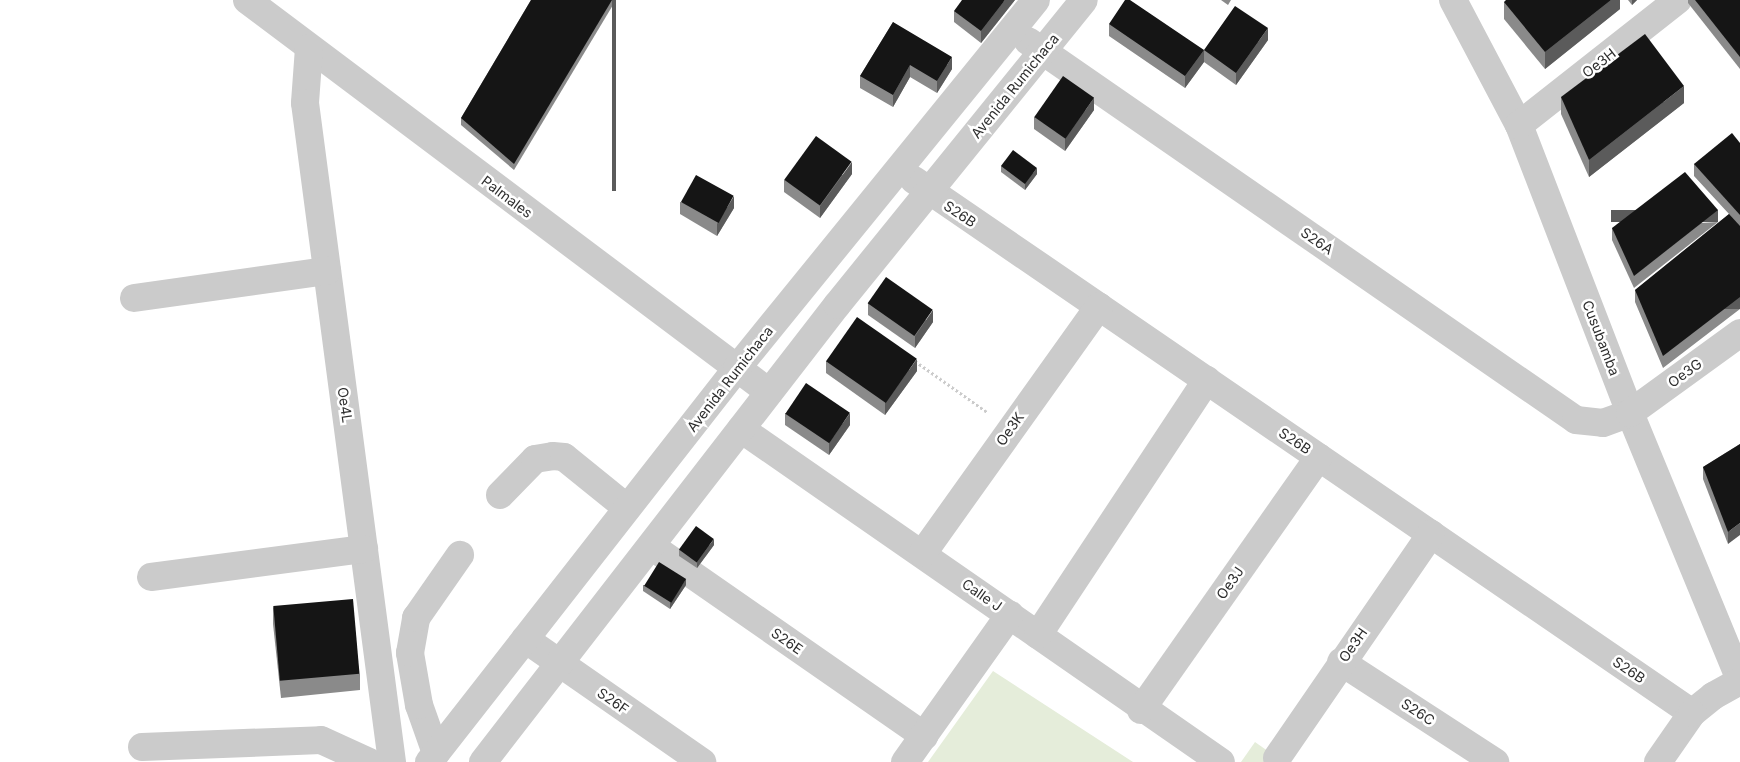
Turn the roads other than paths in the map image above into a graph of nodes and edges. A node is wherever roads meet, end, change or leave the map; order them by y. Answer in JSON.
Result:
{"nodes":[{"id":1,"x":247,"y":0,"type":"edge"},
{"id":2,"x":1036,"y":0,"type":"edge"},
{"id":3,"x":1084,"y":0,"type":"edge"},
{"id":4,"x":1453,"y":0,"type":"edge"},
{"id":5,"x":1678,"y":0,"type":"edge"},
{"id":6,"x":1012,"y":29,"type":"junction"},
{"id":7,"x":309,"y":48,"type":"junction"},
{"id":8,"x":1042,"y":52,"type":"junction"},
{"id":9,"x":1519,"y":125,"type":"junction"},
{"id":10,"x":899,"y":168,"type":"junction"},
{"id":11,"x":928,"y":192,"type":"junction"},
{"id":12,"x":327,"y":272,"type":"junction"},
{"id":13,"x":134,"y":298,"type":"dead end"},
{"id":14,"x":1099,"y":306,"type":"junction"},
{"id":15,"x":1740,"y":333,"type":"edge"},
{"id":16,"x":737,"y":368,"type":"junction"},
{"id":17,"x":1207,"y":380,"type":"junction"},
{"id":18,"x":769,"y":392,"type":"junction"},
{"id":19,"x":1630,"y":413,"type":"junction"},
{"id":20,"x":741,"y":429,"type":"junction"},
{"id":21,"x":1319,"y":457,"type":"junction"},
{"id":22,"x":500,"y":495,"type":"dead end"},
{"id":23,"x":627,"y":508,"type":"junction"},
{"id":24,"x":1431,"y":534,"type":"junction"},
{"id":25,"x":651,"y":546,"type":"junction"},
{"id":26,"x":364,"y":548,"type":"junction"},
{"id":27,"x":923,"y":553,"type":"junction"},
{"id":28,"x":460,"y":555,"type":"dead end"},
{"id":29,"x":151,"y":577,"type":"dead end"},
{"id":30,"x":1010,"y":614,"type":"junction"},
{"id":31,"x":1038,"y":635,"type":"junction"},
{"id":32,"x":525,"y":639,"type":"junction"},
{"id":33,"x":1341,"y":662,"type":"junction"},
{"id":34,"x":558,"y":663,"type":"junction"},
{"id":35,"x":1740,"y":681,"type":"edge"},
{"id":36,"x":1141,"y":710,"type":"junction"},
{"id":37,"x":1692,"y":713,"type":"junction"},
{"id":38,"x":924,"y":736,"type":"junction"},
{"id":39,"x":142,"y":747,"type":"dead end"},
{"id":40,"x":433,"y":758,"type":"edge"},
{"id":41,"x":1204,"y":758,"type":"edge"},
{"id":42,"x":1277,"y":758,"type":"dead end"},
{"id":43,"x":369,"y":762,"type":"edge"},
{"id":44,"x":392,"y":762,"type":"edge"},
{"id":45,"x":483,"y":762,"type":"edge"},
{"id":46,"x":702,"y":762,"type":"edge"},
{"id":47,"x":905,"y":762,"type":"edge"},
{"id":48,"x":1495,"y":762,"type":"edge"},
{"id":49,"x":1658,"y":762,"type":"edge"}],
"edges":[{"from":1,"to":7,"type":"street","name":"Palmales"},
{"from":2,"to":6,"type":"street","name":"Avenida Rumichaca"},
{"from":3,"to":8,"type":"street","name":"Avenida Rumichaca"},
{"from":4,"to":9,"type":"street","name":"Cusubamba"},
{"from":5,"to":9,"type":"street","name":"Oe3H"},
{"from":6,"to":8,"type":"street","name":"S26A"},
{"from":6,"to":10,"type":"street","name":"Avenida Rumichaca"},
{"from":7,"to":12,"type":"street","name":"Oe4L"},
{"from":7,"to":16,"type":"street","name":"Palmales"},
{"from":8,"to":11,"type":"street","name":"Avenida Rumichaca"},
{"from":8,"to":19,"type":"street","name":"S26A"},
{"from":9,"to":19,"type":"street","name":"Cusubamba"},
{"from":10,"to":11,"type":"street","name":"S26B"},
{"from":10,"to":16,"type":"street","name":"Avenida Rumichaca"},
{"from":11,"to":14,"type":"street","name":"S26B"},
{"from":11,"to":18,"type":"street","name":"Avenida Rumichaca"},
{"from":12,"to":13,"type":"street"},
{"from":12,"to":26,"type":"street","name":"Oe4L"},
{"from":14,"to":17,"type":"street","name":"S26B"},
{"from":14,"to":27,"type":"street","name":"Oe3K"},
{"from":15,"to":19,"type":"street","name":"Oe3G"},
{"from":16,"to":18,"type":"street","name":"Palmales"},
{"from":16,"to":23,"type":"street","name":"Avenida Rumichaca"},
{"from":17,"to":21,"type":"street","name":"S26B"},
{"from":17,"to":31,"type":"street"},
{"from":18,"to":20,"type":"street","name":"Avenida Rumichaca"},
{"from":19,"to":35,"type":"street","name":"Cusubamba"},
{"from":20,"to":25,"type":"street","name":"Avenida Rumichaca"},
{"from":20,"to":27,"type":"street","name":"Calle J"},
{"from":21,"to":24,"type":"street","name":"S26B"},
{"from":21,"to":36,"type":"street","name":"Oe3J"},
{"from":22,"to":23,"type":"street"},
{"from":23,"to":32,"type":"street","name":"Avenida Rumichaca"},
{"from":24,"to":33,"type":"street","name":"Oe3H"},
{"from":24,"to":37,"type":"street","name":"S26B"},
{"from":25,"to":34,"type":"street","name":"Avenida Rumichaca"},
{"from":25,"to":38,"type":"street","name":"S26E"},
{"from":26,"to":29,"type":"street"},
{"from":26,"to":44,"type":"street","name":"Oe4L"},
{"from":27,"to":30,"type":"street","name":"Calle J"},
{"from":28,"to":40,"type":"street"},
{"from":30,"to":31,"type":"street","name":"Calle J"},
{"from":30,"to":38,"type":"street"},
{"from":31,"to":36,"type":"street","name":"Calle J"},
{"from":32,"to":34,"type":"street","name":"S26F"},
{"from":32,"to":40,"type":"street","name":"Avenida Rumichaca"},
{"from":33,"to":42,"type":"street","name":"Oe3H"},
{"from":33,"to":48,"type":"street","name":"S26C"},
{"from":34,"to":45,"type":"street","name":"Avenida Rumichaca"},
{"from":34,"to":46,"type":"street","name":"S26F"},
{"from":35,"to":37,"type":"street"},
{"from":36,"to":41,"type":"street","name":"Calle J"},
{"from":37,"to":49,"type":"street"},
{"from":38,"to":47,"type":"street"},
{"from":39,"to":43,"type":"street"}]}
